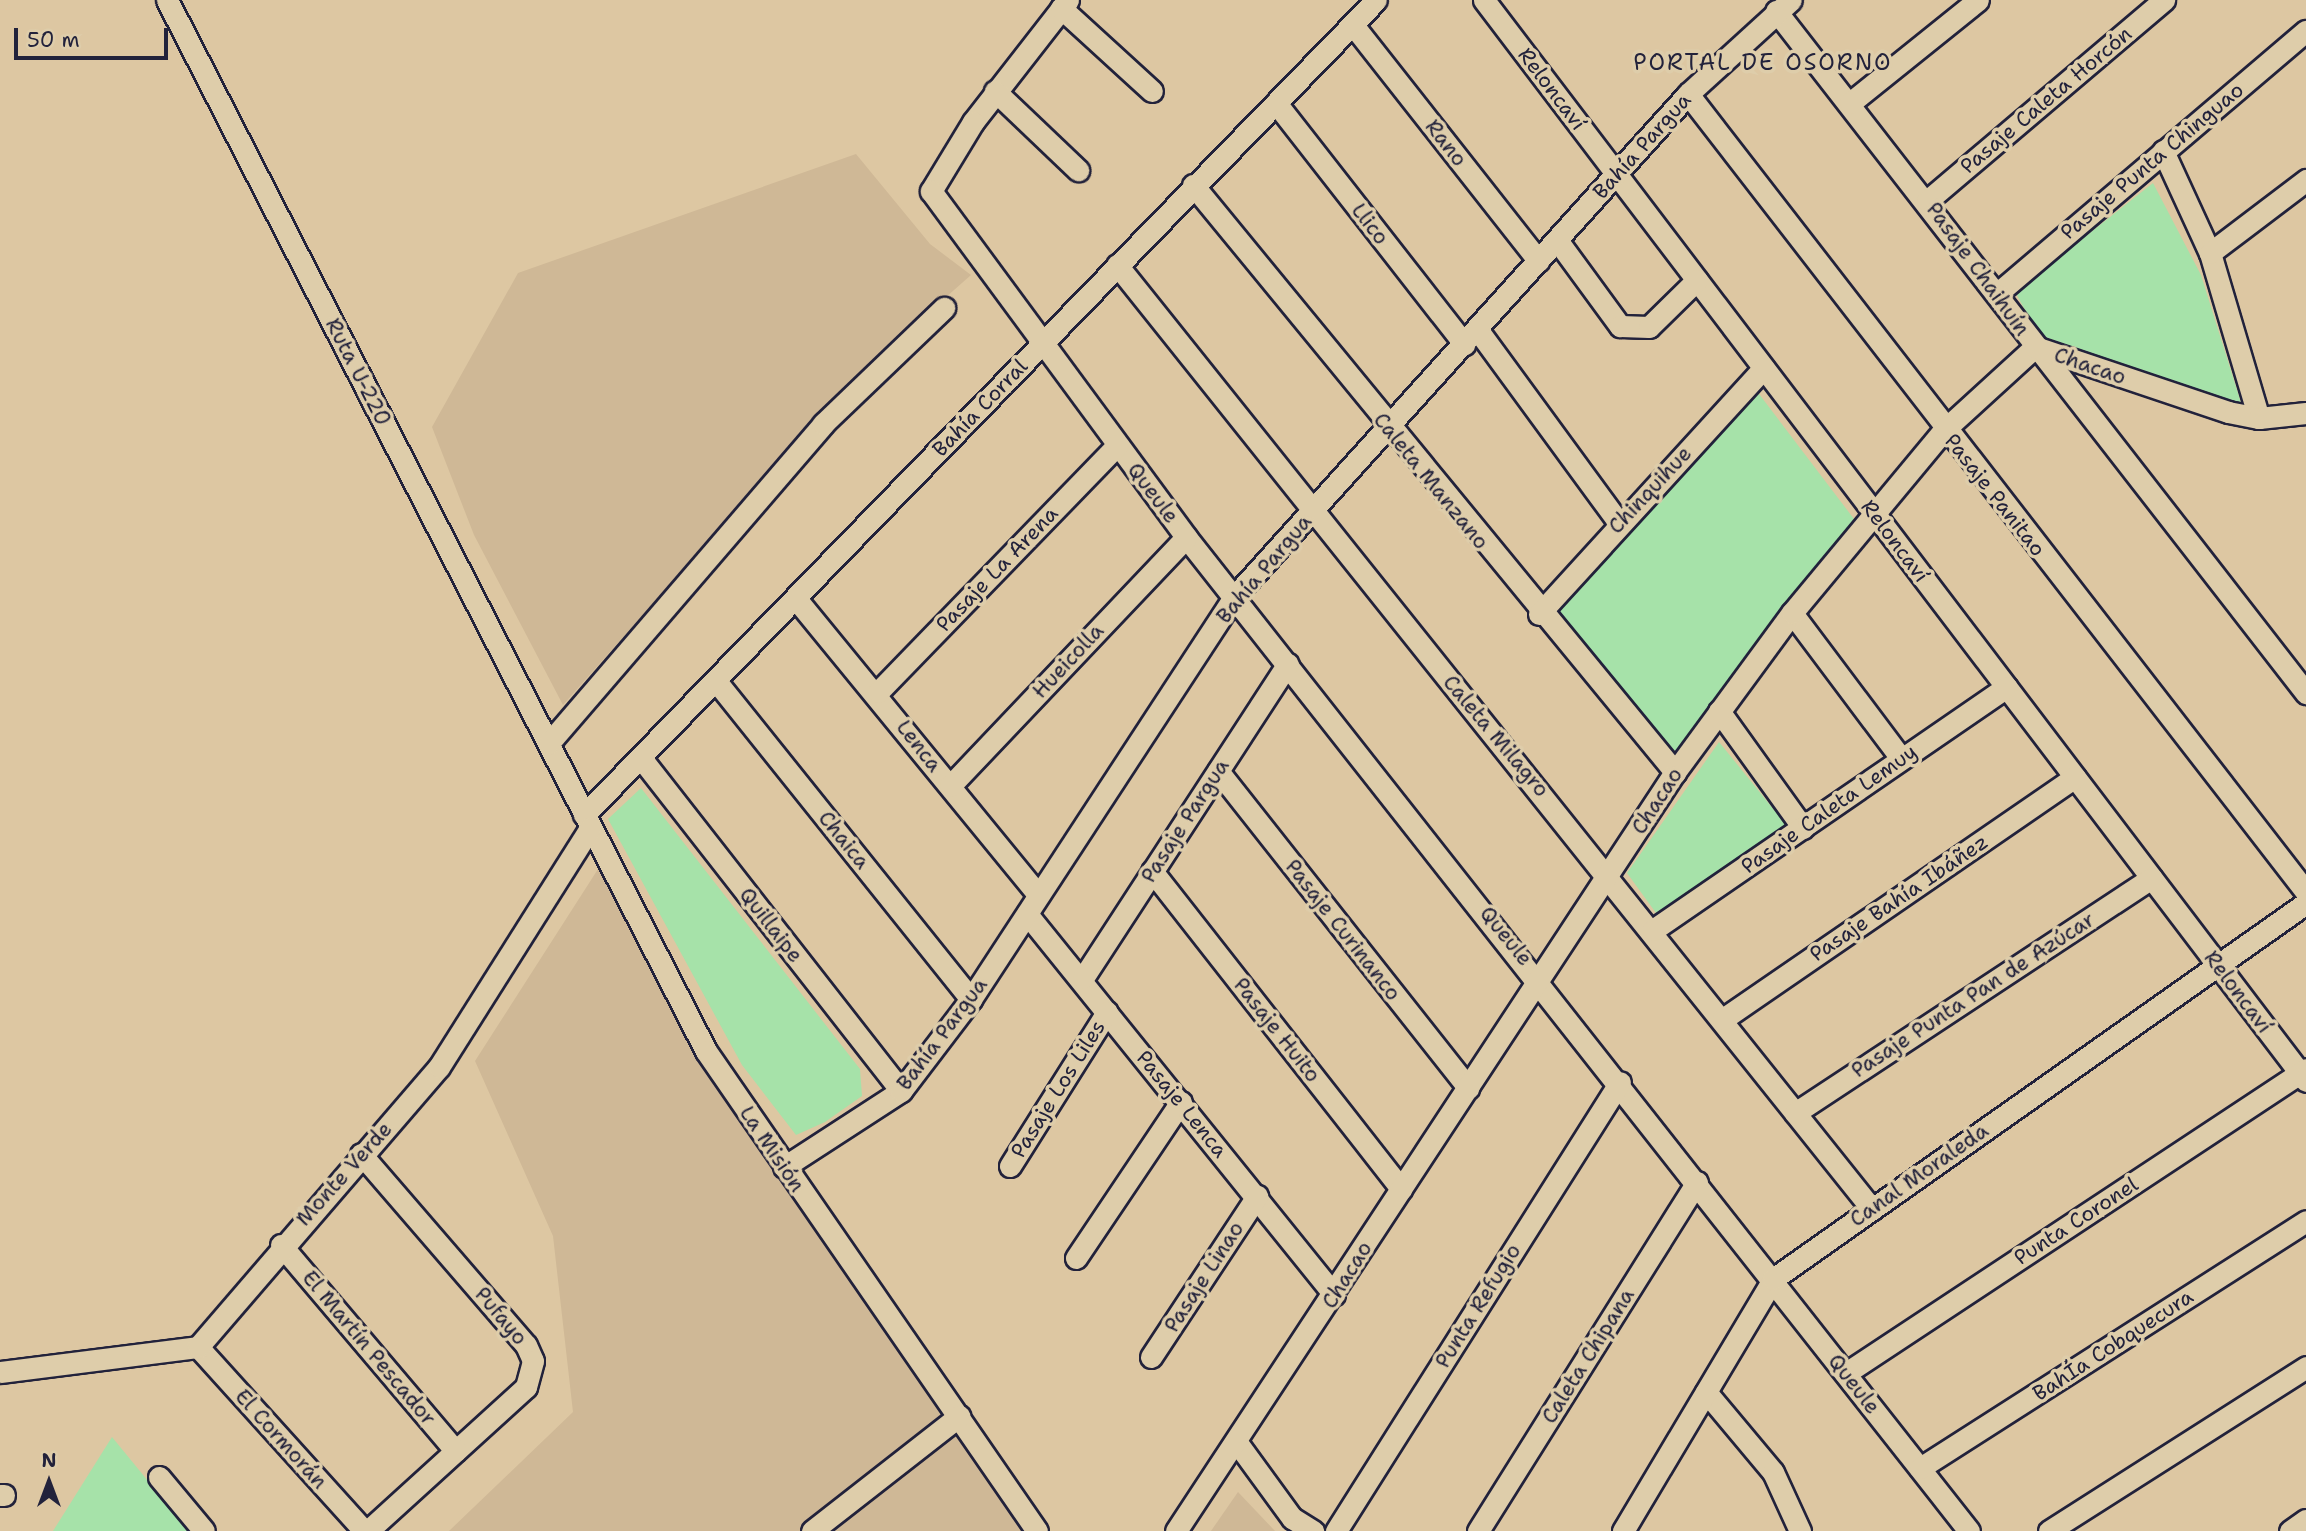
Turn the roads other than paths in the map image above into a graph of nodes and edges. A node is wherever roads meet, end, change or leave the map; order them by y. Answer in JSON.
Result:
{"nodes":[{"id":1,"x":167,"y":0,"type":"edge"},
{"id":2,"x":1376,"y":0,"type":"edge"},
{"id":3,"x":1484,"y":0,"type":"edge"},
{"id":4,"x":1978,"y":0,"type":"edge"},
{"id":5,"x":2164,"y":0,"type":"edge"},
{"id":6,"x":1064,"y":4,"type":"edge"},
{"id":7,"x":1784,"y":6,"type":"edge"},
{"id":8,"x":1353,"y":25,"type":"junction"},
{"id":9,"x":2306,"y":31,"type":"edge"},
{"id":10,"x":995,"y":91,"type":"junction"},
{"id":11,"x":1152,"y":91,"type":"dead end"},
{"id":12,"x":1688,"y":94,"type":"junction"},
{"id":13,"x":1276,"y":103,"type":"junction"},
{"id":14,"x":1850,"y":103,"type":"junction"},
{"id":15,"x":2163,"y":151,"type":"junction"},
{"id":16,"x":1078,"y":170,"type":"dead end"},
{"id":17,"x":1617,"y":175,"type":"junction"},
{"id":18,"x":2305,"y":184,"type":"edge"},
{"id":19,"x":1192,"y":186,"type":"junction"},
{"id":20,"x":1927,"y":201,"type":"junction"},
{"id":21,"x":1557,"y":240,"type":"junction"},
{"id":22,"x":2210,"y":253,"type":"junction"},
{"id":23,"x":1539,"y":261,"type":"junction"},
{"id":24,"x":1117,"y":265,"type":"junction"},
{"id":25,"x":1697,"y":280,"type":"junction"},
{"id":26,"x":1999,"y":292,"type":"junction"},
{"id":27,"x":944,"y":308,"type":"dead end"},
{"id":28,"x":1470,"y":337,"type":"junction"},
{"id":29,"x":1041,"y":344,"type":"junction"},
{"id":30,"x":2035,"y":347,"type":"junction"},
{"id":31,"x":1764,"y":368,"type":"junction"},
{"id":32,"x":2306,"y":413,"type":"edge"},
{"id":33,"x":2259,"y":418,"type":"junction"},
{"id":34,"x":1388,"y":428,"type":"junction"},
{"id":35,"x":1944,"y":430,"type":"junction"},
{"id":36,"x":1117,"y":445,"type":"junction"},
{"id":37,"x":1310,"y":513,"type":"junction"},
{"id":38,"x":1875,"y":514,"type":"junction"},
{"id":39,"x":1619,"y":523,"type":"junction"},
{"id":40,"x":1186,"y":537,"type":"junction"},
{"id":41,"x":1234,"y":597,"type":"junction"},
{"id":42,"x":797,"y":600,"type":"junction"},
{"id":43,"x":1792,"y":612,"type":"junction"},
{"id":44,"x":1539,"y":614,"type":"junction"},
{"id":45,"x":1288,"y":664,"type":"junction"},
{"id":46,"x":716,"y":681,"type":"junction"},
{"id":47,"x":2006,"y":687,"type":"junction"},
{"id":48,"x":878,"y":692,"type":"junction"},
{"id":49,"x":2306,"y":693,"type":"edge"},
{"id":50,"x":1719,"y":711,"type":"junction"},
{"id":51,"x":549,"y":743,"type":"junction"},
{"id":52,"x":642,"y":758,"type":"junction"},
{"id":53,"x":1901,"y":758,"type":"junction"},
{"id":54,"x":1218,"y":771,"type":"junction"},
{"id":55,"x":1675,"y":772,"type":"junction"},
{"id":56,"x":2075,"y":777,"type":"junction"},
{"id":57,"x":950,"y":786,"type":"junction"},
{"id":58,"x":587,"y":822,"type":"junction"},
{"id":59,"x":1803,"y":828,"type":"junction"},
{"id":60,"x":1152,"y":871,"type":"junction"},
{"id":61,"x":1610,"y":874,"type":"junction"},
{"id":62,"x":2151,"y":878,"type":"junction"},
{"id":63,"x":2306,"y":892,"type":"edge"},
{"id":64,"x":1038,"y":894,"type":"junction"},
{"id":65,"x":2306,"y":903,"type":"edge"},
{"id":66,"x":1027,"y":914,"type":"junction"},
{"id":67,"x":1653,"y":930,"type":"junction"},
{"id":68,"x":2218,"y":965,"type":"junction"},
{"id":69,"x":1083,"y":978,"type":"junction"},
{"id":70,"x":1540,"y":979,"type":"junction"},
{"id":71,"x":971,"y":999,"type":"junction"},
{"id":72,"x":1107,"y":1012,"type":"junction"},
{"id":73,"x":1723,"y":1018,"type":"junction"},
{"id":74,"x":2304,"y":1074,"type":"edge"},
{"id":75,"x":1620,"y":1082,"type":"junction"},
{"id":76,"x":1468,"y":1088,"type":"junction"},
{"id":77,"x":901,"y":1091,"type":"junction"},
{"id":78,"x":1181,"y":1102,"type":"junction"},
{"id":79,"x":1795,"y":1113,"type":"junction"},
{"id":80,"x":361,"y":1154,"type":"junction"},
{"id":81,"x":1010,"y":1166,"type":"dead end"},
{"id":82,"x":784,"y":1167,"type":"junction"},
{"id":83,"x":1698,"y":1182,"type":"junction"},
{"id":84,"x":1401,"y":1189,"type":"junction"},
{"id":85,"x":1257,"y":1196,"type":"junction"},
{"id":86,"x":1872,"y":1209,"type":"junction"},
{"id":87,"x":2306,"y":1221,"type":"edge"},
{"id":88,"x":281,"y":1245,"type":"junction"},
{"id":89,"x":1076,"y":1258,"type":"dead end"},
{"id":90,"x":1773,"y":1279,"type":"junction"},
{"id":91,"x":1334,"y":1295,"type":"junction"},
{"id":92,"x":198,"y":1347,"type":"junction"},
{"id":93,"x":1151,"y":1357,"type":"dead end"},
{"id":94,"x":2306,"y":1367,"type":"edge"},
{"id":95,"x":0,"y":1371,"type":"edge"},
{"id":96,"x":1846,"y":1373,"type":"junction"},
{"id":97,"x":1706,"y":1392,"type":"junction"},
{"id":98,"x":959,"y":1416,"type":"junction"},
{"id":99,"x":1238,"y":1444,"type":"junction"},
{"id":100,"x":456,"y":1451,"type":"junction"},
{"id":101,"x":1920,"y":1468,"type":"junction"},
{"id":102,"x":159,"y":1477,"type":"dead end"},
{"id":103,"x":2306,"y":1520,"type":"edge"},
{"id":104,"x":1791,"y":1528,"type":"edge"},
{"id":105,"x":204,"y":1531,"type":"edge"},
{"id":106,"x":366,"y":1531,"type":"edge"},
{"id":107,"x":812,"y":1531,"type":"edge"},
{"id":108,"x":1037,"y":1531,"type":"edge"},
{"id":109,"x":1176,"y":1531,"type":"edge"},
{"id":110,"x":1313,"y":1531,"type":"edge"},
{"id":111,"x":1336,"y":1531,"type":"edge"},
{"id":112,"x":1478,"y":1531,"type":"edge"},
{"id":113,"x":1623,"y":1531,"type":"edge"},
{"id":114,"x":1969,"y":1531,"type":"edge"},
{"id":115,"x":2049,"y":1531,"type":"edge"},
{"id":116,"x":2290,"y":1531,"type":"edge"}],
"edges":[{"from":1,"to":51,"type":"street","name":"Ruta U-220"},
{"from":2,"to":8,"type":"street","name":"Bahía Corral"},
{"from":3,"to":17,"type":"street","name":"Reloncaví"},
{"from":4,"to":14,"type":"street"},
{"from":5,"to":20,"type":"street","name":"Pasaje Caleta Horcón"},
{"from":6,"to":10,"type":"street"},
{"from":6,"to":11,"type":"street"},
{"from":7,"to":12,"type":"street","name":"Bahía Pargua"},
{"from":7,"to":14,"type":"street","name":"Pasaje Chaihuín"},
{"from":8,"to":13,"type":"street","name":"Bahía Corral"},
{"from":8,"to":23,"type":"street","name":"Rano"},
{"from":9,"to":15,"type":"street","name":"Pasaje Punta Chinguao"},
{"from":10,"to":16,"type":"street"},
{"from":10,"to":29,"type":"street","name":"Queule"},
{"from":12,"to":17,"type":"street","name":"Bahía Pargua"},
{"from":12,"to":35,"type":"street","name":"Pasaje Panitao"},
{"from":13,"to":19,"type":"street","name":"Bahía Corral"},
{"from":13,"to":28,"type":"street","name":"Llico"},
{"from":14,"to":20,"type":"street","name":"Pasaje Chaihuín"},
{"from":15,"to":22,"type":"street"},
{"from":15,"to":26,"type":"street","name":"Pasaje Punta Chinguao"},
{"from":17,"to":21,"type":"street","name":"Bahía Pargua"},
{"from":17,"to":25,"type":"street","name":"Reloncaví"},
{"from":18,"to":22,"type":"street"},
{"from":19,"to":24,"type":"street","name":"Bahía Corral"},
{"from":19,"to":34,"type":"street","name":"Caleta Manzano"},
{"from":20,"to":26,"type":"street","name":"Pasaje Chaihuín"},
{"from":21,"to":23,"type":"street","name":"Bahía Pargua"},
{"from":21,"to":25,"type":"street"},
{"from":22,"to":33,"type":"street"},
{"from":23,"to":28,"type":"street","name":"Bahía Pargua"},
{"from":24,"to":29,"type":"street","name":"Bahía Corral"},
{"from":24,"to":37,"type":"street","name":"Caleta Milagro"},
{"from":25,"to":31,"type":"street","name":"Reloncaví"},
{"from":26,"to":30,"type":"street","name":"Pasaje Chaihuín"},
{"from":27,"to":51,"type":"street"},
{"from":28,"to":34,"type":"street","name":"Bahía Pargua"},
{"from":28,"to":39,"type":"street","name":"Llico"},
{"from":29,"to":36,"type":"street","name":"Queule"},
{"from":29,"to":42,"type":"street","name":"Bahía Corral"},
{"from":30,"to":33,"type":"street","name":"Chacao"},
{"from":30,"to":35,"type":"street","name":"Chacao"},
{"from":30,"to":49,"type":"street","name":"Pasaje Chaihuín"},
{"from":31,"to":38,"type":"street","name":"Reloncaví"},
{"from":31,"to":39,"type":"street","name":"Chinquihue"},
{"from":32,"to":33,"type":"street","name":"Chacao"},
{"from":34,"to":37,"type":"street","name":"Bahía Pargua"},
{"from":34,"to":44,"type":"street","name":"Caleta Manzano"},
{"from":35,"to":38,"type":"street","name":"Chacao"},
{"from":35,"to":63,"type":"street","name":"Pasaje Panitao"},
{"from":36,"to":40,"type":"street","name":"Queule"},
{"from":36,"to":48,"type":"street","name":"Pasaje La Arena"},
{"from":37,"to":41,"type":"street","name":"Bahía Pargua"},
{"from":37,"to":61,"type":"street","name":"Caleta Milagro"},
{"from":38,"to":43,"type":"street","name":"Chacao"},
{"from":38,"to":47,"type":"street","name":"Reloncaví"},
{"from":39,"to":44,"type":"street","name":"Chinquihue"},
{"from":40,"to":41,"type":"street","name":"Queule"},
{"from":40,"to":57,"type":"street","name":"Hueicolla"},
{"from":41,"to":45,"type":"street","name":"Queule"},
{"from":41,"to":64,"type":"street","name":"Bahía Pargua"},
{"from":42,"to":46,"type":"street","name":"Bahía Corral"},
{"from":42,"to":48,"type":"street","name":"Lenca"},
{"from":43,"to":50,"type":"street","name":"Chacao"},
{"from":43,"to":53,"type":"street"},
{"from":44,"to":55,"type":"street","name":"Caleta Manzano"},
{"from":45,"to":54,"type":"street","name":"Pasaje Pargua"},
{"from":45,"to":70,"type":"street","name":"Queule"},
{"from":46,"to":52,"type":"street","name":"Bahía Corral"},
{"from":46,"to":71,"type":"street","name":"Chaica"},
{"from":47,"to":53,"type":"street","name":"Pasaje Caleta Lemuy"},
{"from":47,"to":56,"type":"street","name":"Reloncaví"},
{"from":48,"to":57,"type":"street","name":"Lenca"},
{"from":50,"to":55,"type":"street","name":"Chacao"},
{"from":50,"to":59,"type":"street"},
{"from":51,"to":58,"type":"street","name":"La Misión"},
{"from":52,"to":58,"type":"street","name":"Bahía Corral"},
{"from":52,"to":77,"type":"street","name":"Quillaipe"},
{"from":53,"to":59,"type":"street","name":"Pasaje Caleta Lemuy"},
{"from":54,"to":60,"type":"street","name":"Pasaje Pargua"},
{"from":54,"to":76,"type":"street","name":"Pasaje Curinanco"},
{"from":55,"to":61,"type":"street","name":"Chacao"},
{"from":56,"to":62,"type":"street","name":"Reloncaví"},
{"from":56,"to":73,"type":"street","name":"Pasaje Bahía Ibáñez"},
{"from":57,"to":64,"type":"street","name":"Lenca"},
{"from":58,"to":80,"type":"street","name":"Monte Verde"},
{"from":58,"to":82,"type":"street","name":"La Misión"},
{"from":59,"to":67,"type":"street","name":"Pasaje Caleta Lemuy"},
{"from":60,"to":69,"type":"street","name":"Pasaje Pargua"},
{"from":60,"to":84,"type":"street","name":"Pasaje Huito"},
{"from":61,"to":67,"type":"street","name":"Caleta Milagro"},
{"from":61,"to":70,"type":"street","name":"Chacao"},
{"from":62,"to":68,"type":"street","name":"Reloncaví"},
{"from":62,"to":79,"type":"street","name":"Pasaje Punta Pan de Azúcar"},
{"from":64,"to":66,"type":"street","name":"Bahía Pargua"},
{"from":65,"to":68,"type":"street","name":"Canal Moraleda"},
{"from":66,"to":69,"type":"street","name":"Pasaje Lenca"},
{"from":66,"to":71,"type":"street","name":"Bahía Pargua"},
{"from":67,"to":73,"type":"street","name":"Caleta Milagro"},
{"from":68,"to":74,"type":"street","name":"Reloncaví"},
{"from":68,"to":86,"type":"street","name":"Canal Moraleda"},
{"from":69,"to":72,"type":"street","name":"Pasaje Lenca"},
{"from":70,"to":75,"type":"street","name":"Queule"},
{"from":70,"to":76,"type":"street","name":"Chacao"},
{"from":71,"to":77,"type":"street","name":"Bahía Pargua"},
{"from":72,"to":78,"type":"street","name":"Pasaje Lenca"},
{"from":72,"to":81,"type":"street","name":"Pasaje Los Liles"},
{"from":73,"to":79,"type":"street","name":"Caleta Milagro"},
{"from":74,"to":96,"type":"street","name":"Punta Coronel"},
{"from":75,"to":83,"type":"street","name":"Queule"},
{"from":75,"to":111,"type":"street","name":"Punta Refugio"},
{"from":76,"to":84,"type":"street","name":"Chacao"},
{"from":77,"to":82,"type":"street","name":"Bahía Pargua"},
{"from":78,"to":85,"type":"street","name":"Pasaje Lenca"},
{"from":78,"to":89,"type":"street"},
{"from":79,"to":86,"type":"street","name":"Caleta Milagro"},
{"from":80,"to":88,"type":"street","name":"Monte Verde"},
{"from":80,"to":100,"type":"street","name":"Pufayo"},
{"from":82,"to":98,"type":"street","name":"La Misión"},
{"from":83,"to":90,"type":"street","name":"Queule"},
{"from":83,"to":112,"type":"street","name":"Caleta Chipana"},
{"from":84,"to":91,"type":"street","name":"Chacao"},
{"from":85,"to":91,"type":"street","name":"Pasaje Lenca"},
{"from":85,"to":93,"type":"street","name":"Pasaje Linao"},
{"from":86,"to":90,"type":"street","name":"Canal Moraleda"},
{"from":87,"to":101,"type":"street","name":"BahÍa Cobquecura"},
{"from":88,"to":92,"type":"street","name":"Monte Verde"},
{"from":88,"to":100,"type":"street","name":"El Martín Pescador"},
{"from":90,"to":96,"type":"street","name":"Queule"},
{"from":90,"to":97,"type":"street","name":"Canal Moraleda"},
{"from":91,"to":99,"type":"street","name":"Chacao"},
{"from":92,"to":95,"type":"street"},
{"from":92,"to":106,"type":"street","name":"El Cormorán"},
{"from":94,"to":115,"type":"street"},
{"from":96,"to":101,"type":"street","name":"Queule"},
{"from":97,"to":104,"type":"street"},
{"from":97,"to":113,"type":"street","name":"Canal Moraleda"},
{"from":98,"to":107,"type":"street"},
{"from":98,"to":108,"type":"street","name":"La Misión"},
{"from":99,"to":109,"type":"street","name":"Chacao"},
{"from":99,"to":110,"type":"street"},
{"from":100,"to":106,"type":"street","name":"Pufayo"},
{"from":101,"to":114,"type":"street","name":"Queule"},
{"from":102,"to":105,"type":"street"},
{"from":103,"to":116,"type":"street"}]}
